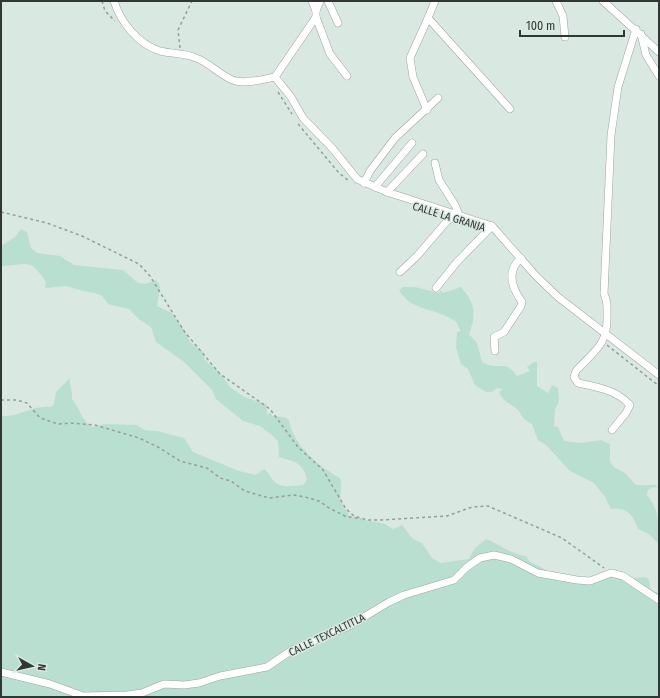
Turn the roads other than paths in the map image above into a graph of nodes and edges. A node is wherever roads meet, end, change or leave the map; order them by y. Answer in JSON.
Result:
{"nodes":[{"id":1,"x":114,"y":1,"type":"edge"},
{"id":2,"x":312,"y":1,"type":"edge"},
{"id":3,"x":320,"y":1,"type":"edge"},
{"id":4,"x":328,"y":1,"type":"edge"},
{"id":5,"x":435,"y":1,"type":"edge"},
{"id":6,"x":556,"y":1,"type":"edge"},
{"id":7,"x":603,"y":1,"type":"edge"},
{"id":8,"x":316,"y":14,"type":"junction"},
{"id":9,"x":428,"y":18,"type":"junction"},
{"id":10,"x":338,"y":23,"type":"dead end"},
{"id":11,"x":639,"y":32,"type":"junction"},
{"id":12,"x":565,"y":37,"type":"dead end"},
{"id":13,"x":659,"y":52,"type":"edge"},
{"id":14,"x":347,"y":76,"type":"dead end"},
{"id":15,"x":659,"y":76,"type":"edge"},
{"id":16,"x":275,"y":77,"type":"junction"},
{"id":17,"x":438,"y":98,"type":"dead end"},
{"id":18,"x":510,"y":109,"type":"dead end"},
{"id":19,"x":427,"y":110,"type":"junction"},
{"id":20,"x":412,"y":143,"type":"dead end"},
{"id":21,"x":423,"y":154,"type":"dead end"},
{"id":22,"x":435,"y":163,"type":"dead end"},
{"id":23,"x":364,"y":183,"type":"junction"},
{"id":24,"x":375,"y":187,"type":"junction"},
{"id":25,"x":387,"y":192,"type":"junction"},
{"id":26,"x":459,"y":215,"type":"junction"},
{"id":27,"x":492,"y":226,"type":"junction"},
{"id":28,"x":521,"y":258,"type":"junction"},
{"id":29,"x":400,"y":272,"type":"dead end"},
{"id":30,"x":436,"y":288,"type":"dead end"},
{"id":31,"x":606,"y":334,"type":"junction"},
{"id":32,"x":495,"y":351,"type":"dead end"},
{"id":33,"x":659,"y":375,"type":"edge"},
{"id":34,"x":612,"y":430,"type":"dead end"},
{"id":35,"x":659,"y":600,"type":"edge"},
{"id":36,"x":1,"y":672,"type":"edge"}],
"edges":[{"from":1,"to":16,"type":"street"},
{"from":2,"to":8,"type":"street"},
{"from":3,"to":8,"type":"street"},
{"from":4,"to":10,"type":"street"},
{"from":5,"to":9,"type":"street"},
{"from":6,"to":12,"type":"street"},
{"from":7,"to":11,"type":"street"},
{"from":8,"to":14,"type":"street"},
{"from":8,"to":16,"type":"street"},
{"from":9,"to":18,"type":"street"},
{"from":9,"to":19,"type":"street"},
{"from":11,"to":13,"type":"street"},
{"from":11,"to":15,"type":"street"},
{"from":11,"to":31,"type":"street"},
{"from":16,"to":23,"type":"street","name":"CALLE LA GRANJA"},
{"from":17,"to":19,"type":"street"},
{"from":19,"to":23,"type":"street"},
{"from":20,"to":24,"type":"street"},
{"from":21,"to":25,"type":"street"},
{"from":22,"to":26,"type":"street"},
{"from":23,"to":24,"type":"street","name":"CALLE LA GRANJA"},
{"from":24,"to":25,"type":"street","name":"CALLE LA GRANJA"},
{"from":25,"to":26,"type":"street","name":"CALLE LA GRANJA"},
{"from":26,"to":27,"type":"street","name":"CALLE LA GRANJA"},
{"from":26,"to":29,"type":"street"},
{"from":27,"to":28,"type":"street","name":"CALLE LA GRANJA"},
{"from":27,"to":30,"type":"street"},
{"from":28,"to":31,"type":"street","name":"CALLE LA GRANJA"},
{"from":28,"to":32,"type":"street"},
{"from":31,"to":33,"type":"street","name":"CALLE LA GRANJA"},
{"from":31,"to":34,"type":"street"},
{"from":35,"to":36,"type":"street","name":"CALLE TEXCALTITLA"}]}
